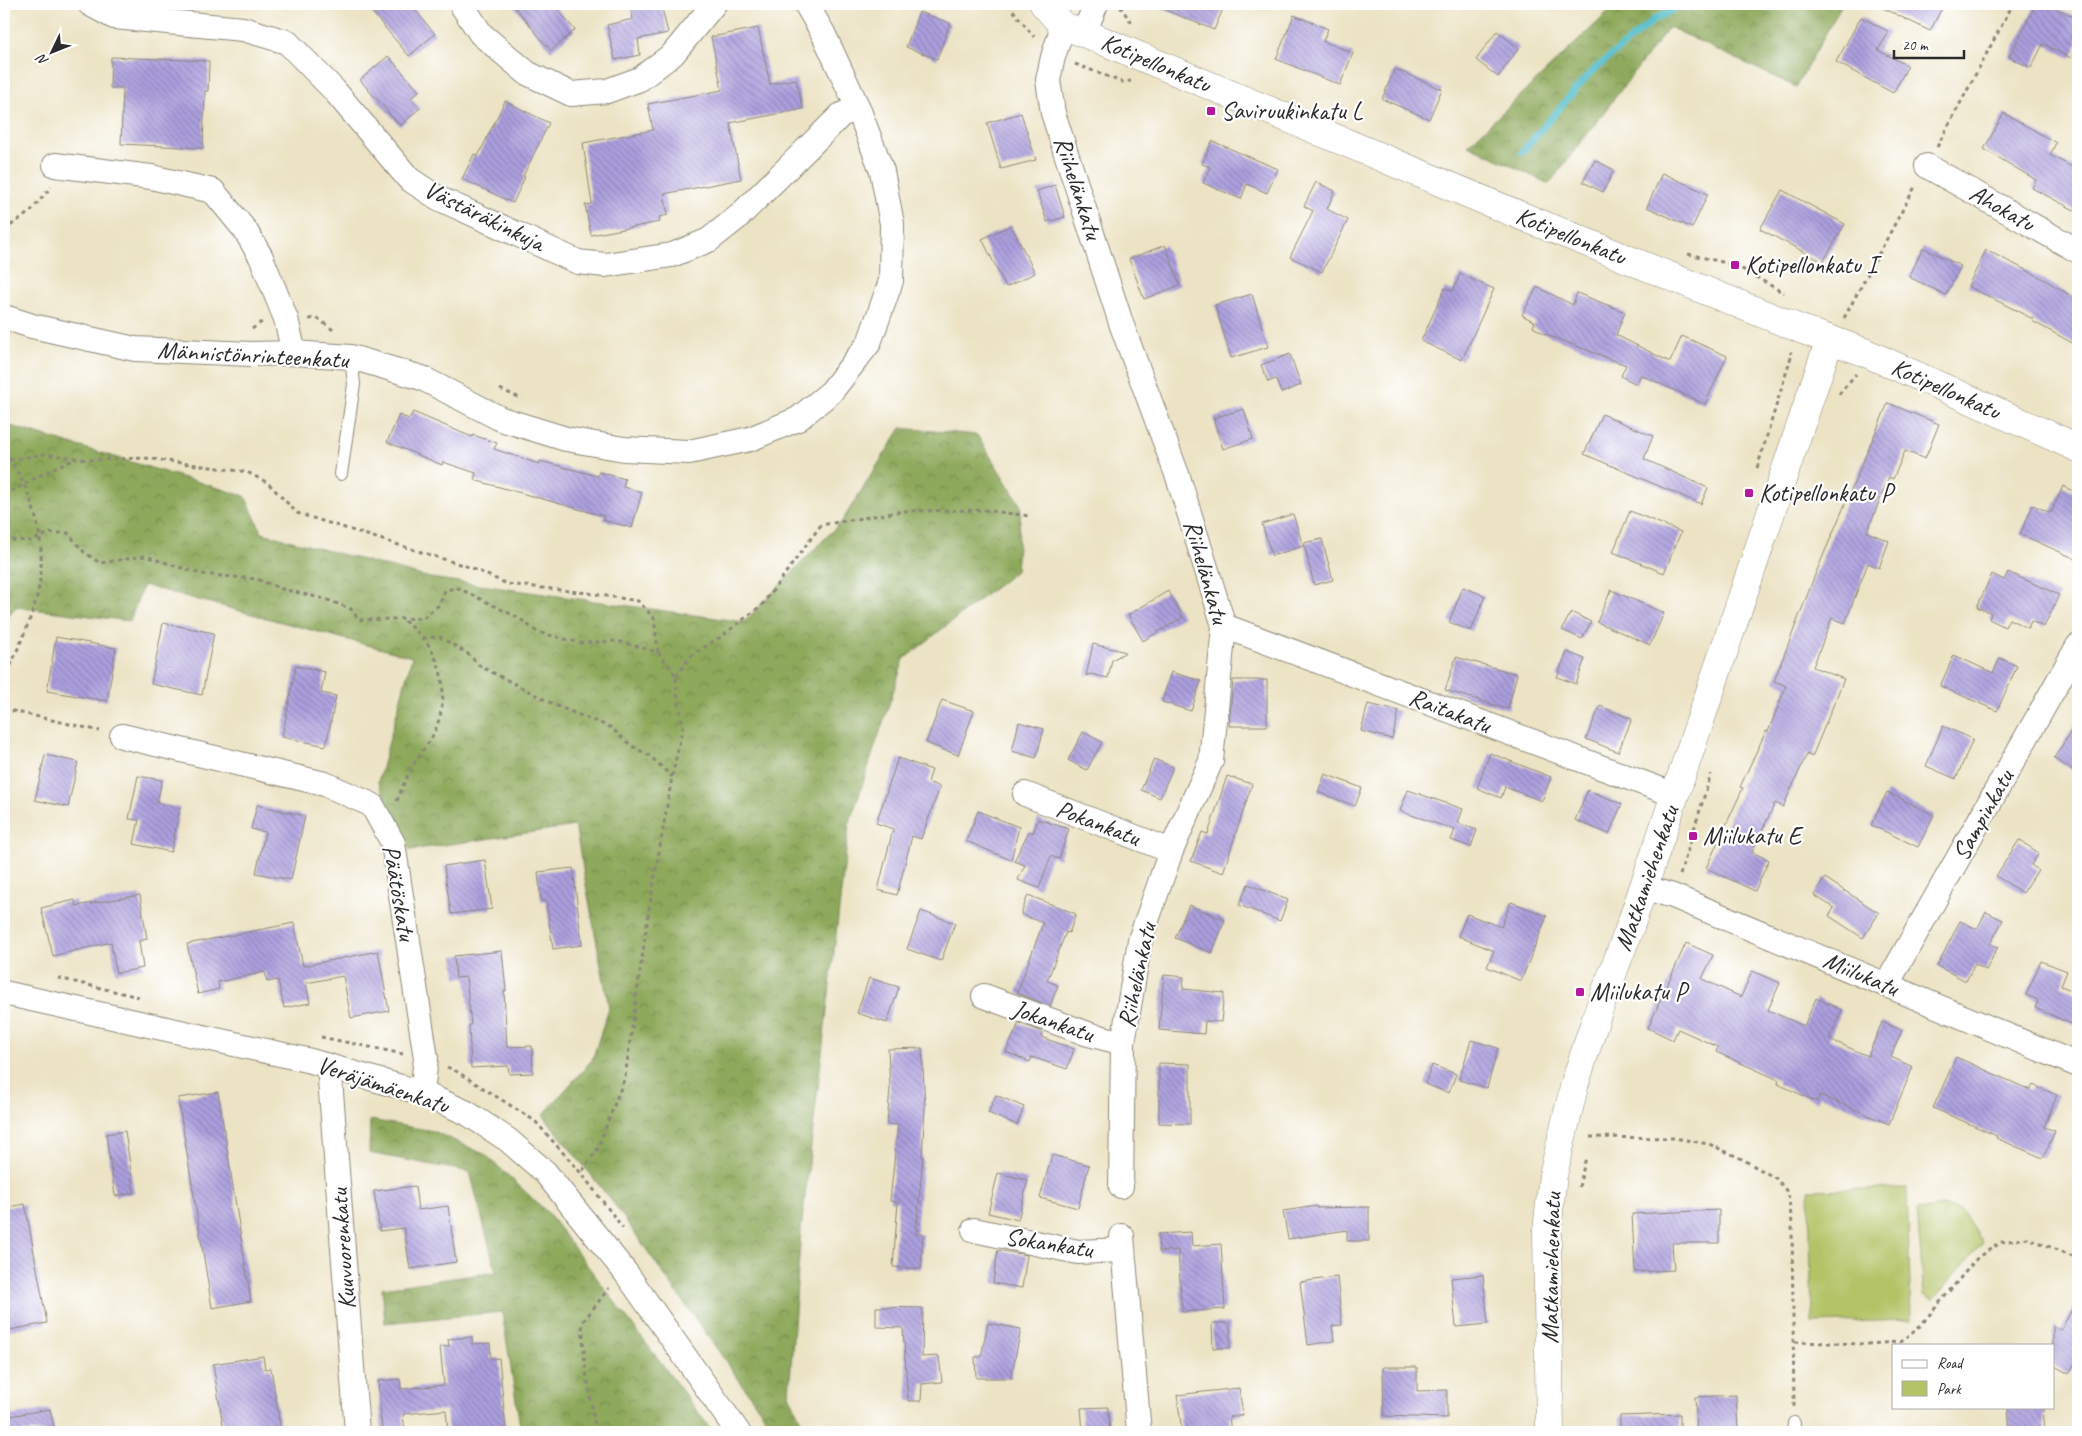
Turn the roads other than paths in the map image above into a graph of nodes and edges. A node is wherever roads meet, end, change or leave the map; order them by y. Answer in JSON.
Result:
{"nodes":[{"id":1,"x":90,"y":4,"type":"edge"},
{"id":2,"x":461,"y":4,"type":"edge"},
{"id":3,"x":714,"y":4,"type":"edge"},
{"id":4,"x":806,"y":4,"type":"edge"},
{"id":5,"x":1044,"y":4,"type":"edge"},
{"id":6,"x":1096,"y":4,"type":"edge"},
{"id":7,"x":1073,"y":30,"type":"junction"},
{"id":8,"x":858,"y":108,"type":"junction"},
{"id":9,"x":62,"y":166,"type":"road end"},
{"id":10,"x":1926,"y":166,"type":"dead end"},
{"id":11,"x":2078,"y":250,"type":"edge"},
{"id":12,"x":4,"y":317,"type":"edge"},
{"id":13,"x":1830,"y":339,"type":"junction"},
{"id":14,"x":348,"y":346,"type":"junction"},
{"id":15,"x":294,"y":353,"type":"junction"},
{"id":16,"x":2078,"y":448,"type":"edge"},
{"id":17,"x":341,"y":474,"type":"dead end"},
{"id":18,"x":1224,"y":626,"type":"junction"},
{"id":19,"x":2078,"y":646,"type":"edge"},
{"id":20,"x":122,"y":736,"type":"road end"},
{"id":21,"x":1025,"y":794,"type":"dead end"},
{"id":22,"x":1675,"y":795,"type":"junction"},
{"id":23,"x":1171,"y":851,"type":"junction"},
{"id":24,"x":1643,"y":887,"type":"junction"},
{"id":25,"x":1887,"y":984,"type":"junction"},
{"id":26,"x":4,"y":993,"type":"edge"},
{"id":27,"x":984,"y":996,"type":"dead end"},
{"id":28,"x":1123,"y":1043,"type":"junction"},
{"id":29,"x":2078,"y":1065,"type":"edge"},
{"id":30,"x":329,"y":1066,"type":"junction"},
{"id":31,"x":422,"y":1093,"type":"junction"},
{"id":32,"x":1122,"y":1186,"type":"dead end"},
{"id":33,"x":974,"y":1230,"type":"dead end"},
{"id":34,"x":357,"y":1432,"type":"edge"},
{"id":35,"x":738,"y":1432,"type":"edge"},
{"id":36,"x":1139,"y":1432,"type":"edge"},
{"id":37,"x":1550,"y":1432,"type":"edge"}],
"edges":[{"from":1,"to":8,"type":"street","name":"Västäräkinkuja"},
{"from":2,"to":3,"type":"street"},
{"from":4,"to":8,"type":"street","name":"Männistönrinteenkatu"},
{"from":5,"to":7,"type":"street"},
{"from":6,"to":7,"type":"street","name":"Riihelänkatu"},
{"from":7,"to":13,"type":"street","name":"Kotipellonkatu"},
{"from":7,"to":18,"type":"street","name":"Riihelänkatu"},
{"from":8,"to":14,"type":"street","name":"Männistönrinteenkatu"},
{"from":9,"to":15,"type":"street"},
{"from":10,"to":11,"type":"street","name":"Ahokatu"},
{"from":12,"to":15,"type":"street","name":"Männistönrinteenkatu"},
{"from":13,"to":16,"type":"street","name":"Kotipellonkatu"},
{"from":13,"to":22,"type":"street","name":"Matkamiehenkatu"},
{"from":14,"to":15,"type":"street","name":"Männistönrinteenkatu"},
{"from":14,"to":17,"type":"lane"},
{"from":18,"to":22,"type":"street","name":"Raitakatu"},
{"from":18,"to":23,"type":"street","name":"Riihelänkatu"},
{"from":19,"to":25,"type":"street","name":"Sampinkatu"},
{"from":20,"to":31,"type":"street","name":"Päätöskatu"},
{"from":21,"to":23,"type":"street","name":"Pokankatu"},
{"from":22,"to":24,"type":"street","name":"Matkamiehenkatu"},
{"from":23,"to":28,"type":"street","name":"Riihelänkatu"},
{"from":24,"to":25,"type":"street","name":"Miilukatu"},
{"from":24,"to":37,"type":"street","name":"Matkamiehenkatu"},
{"from":25,"to":29,"type":"street","name":"Miilukatu"},
{"from":26,"to":30,"type":"street","name":"Veräjämäenkatu"},
{"from":27,"to":28,"type":"street","name":"Jokankatu"},
{"from":28,"to":32,"type":"street","name":"Riihelänkatu"},
{"from":30,"to":31,"type":"street","name":"Veräjämäenkatu"},
{"from":30,"to":34,"type":"street","name":"Kuuvuorenkatu"},
{"from":31,"to":35,"type":"street","name":"Veräjämäenkatu"},
{"from":33,"to":36,"type":"street","name":"Sokankatu"}]}
